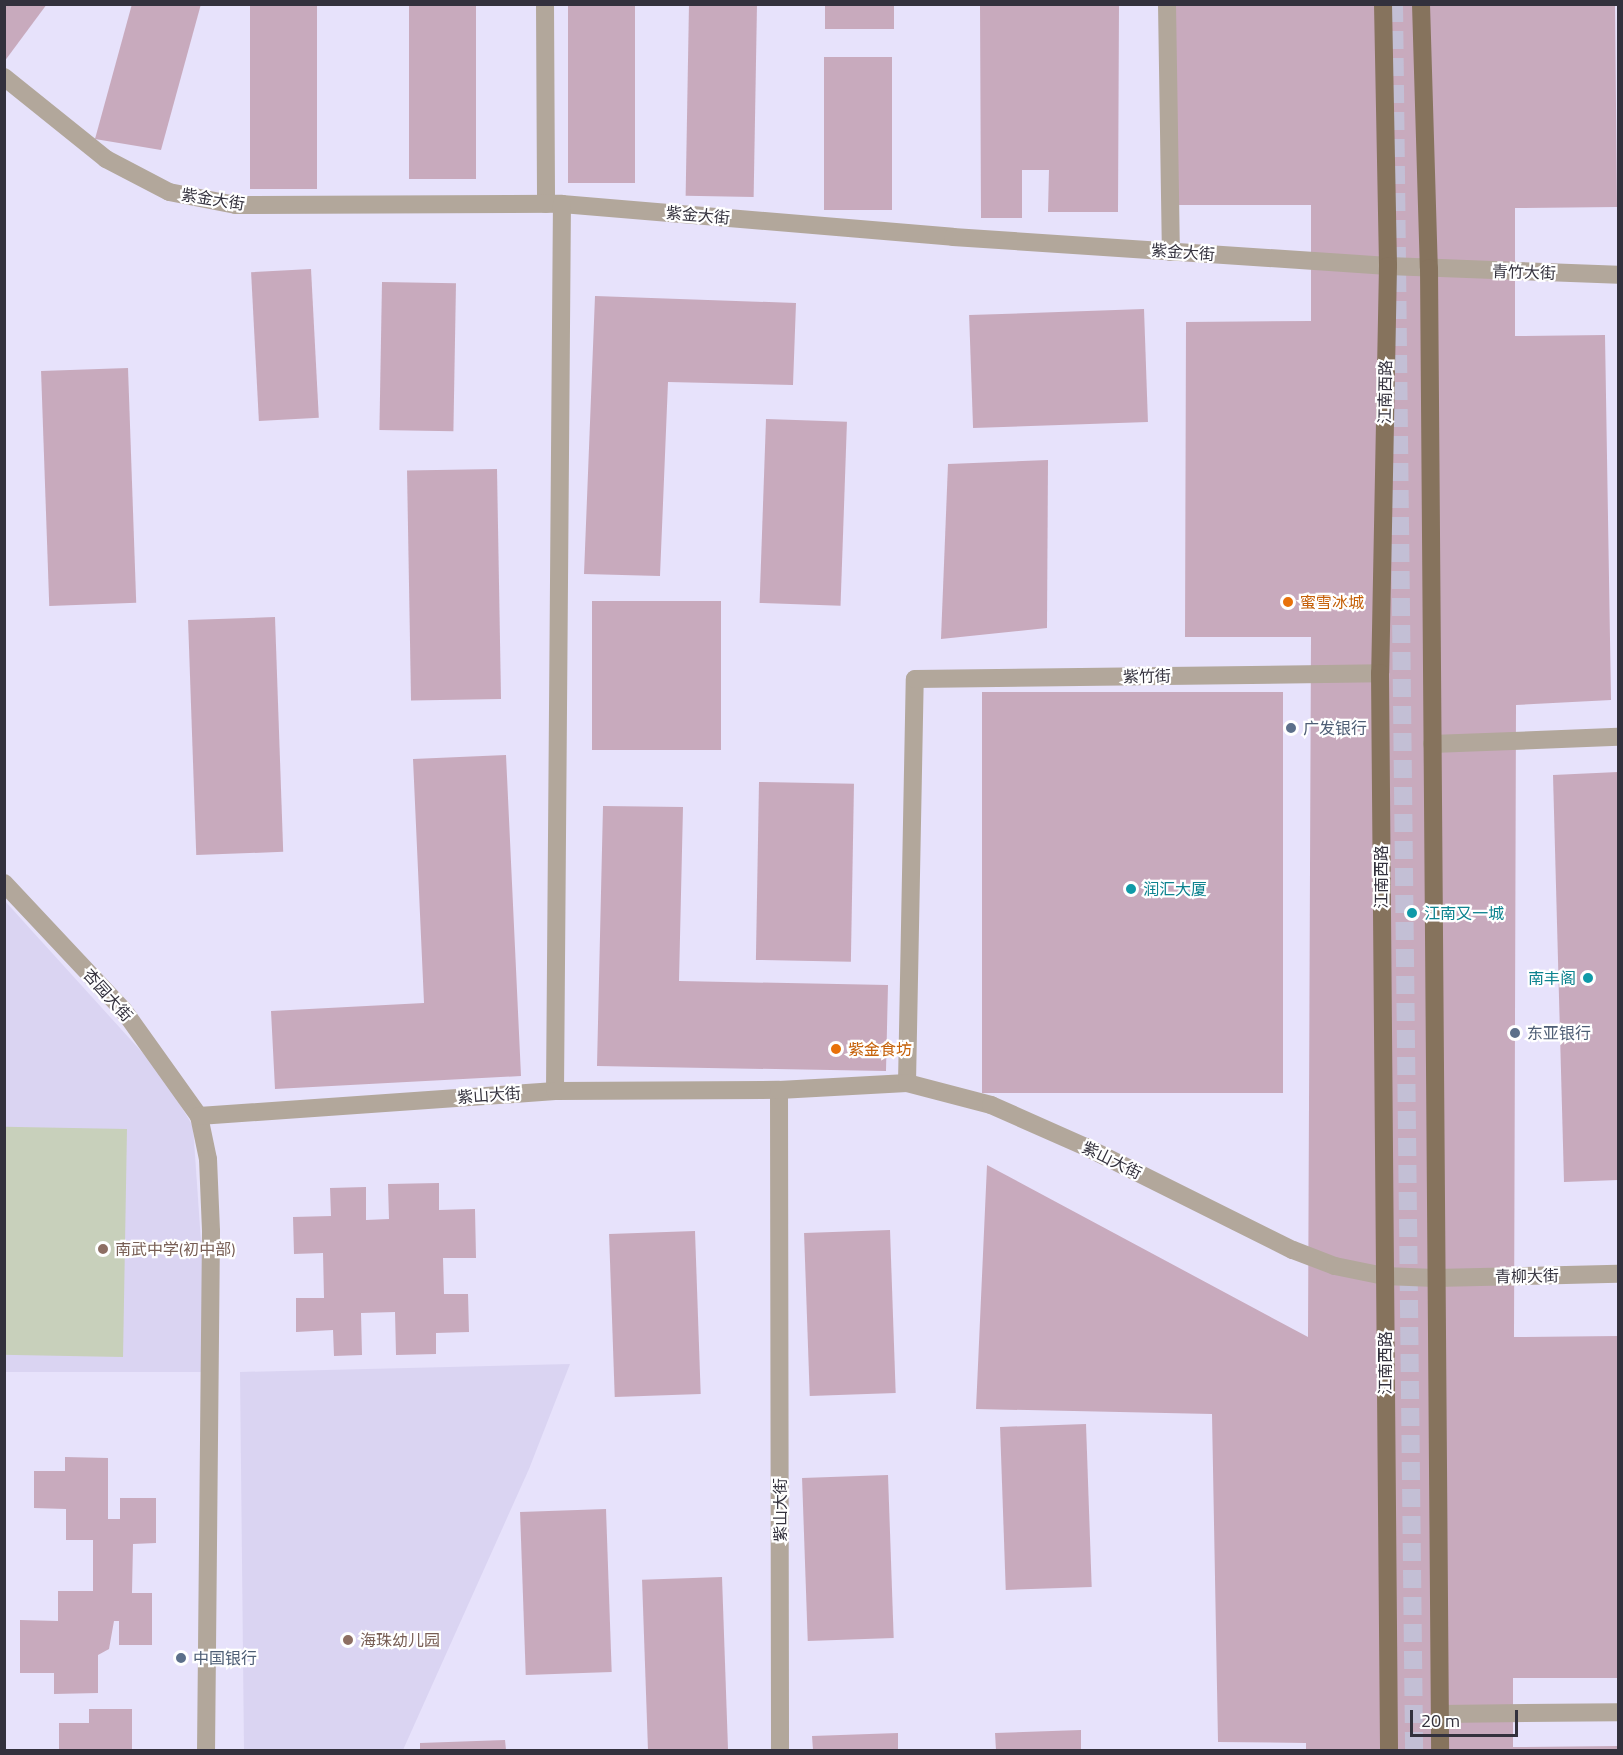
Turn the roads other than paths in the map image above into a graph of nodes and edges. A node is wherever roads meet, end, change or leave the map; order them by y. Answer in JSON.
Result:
{"nodes":[{"id":1,"x":545,"y":4,"type":"edge"},
{"id":2,"x":1167,"y":4,"type":"edge"},
{"id":3,"x":1383,"y":4,"type":"edge"},
{"id":4,"x":1421,"y":4,"type":"edge"},
{"id":5,"x":4,"y":77,"type":"edge"},
{"id":6,"x":554,"y":204,"type":"junction"},
{"id":7,"x":1171,"y":252,"type":"junction"},
{"id":8,"x":1388,"y":266,"type":"junction"},
{"id":9,"x":1429,"y":268,"type":"junction"},
{"id":10,"x":1618,"y":275,"type":"edge"},
{"id":11,"x":1380,"y":673,"type":"junction"},
{"id":12,"x":1618,"y":737,"type":"edge"},
{"id":13,"x":1432,"y":744,"type":"junction"},
{"id":14,"x":4,"y":883,"type":"edge"},
{"id":15,"x":907,"y":1083,"type":"junction"},
{"id":16,"x":779,"y":1090,"type":"junction"},
{"id":17,"x":555,"y":1091,"type":"junction"},
{"id":18,"x":199,"y":1116,"type":"junction"},
{"id":19,"x":1618,"y":1274,"type":"edge"},
{"id":20,"x":1384,"y":1275,"type":"junction"},
{"id":21,"x":1435,"y":1278,"type":"junction"},
{"id":22,"x":1618,"y":1712,"type":"edge"},
{"id":23,"x":1440,"y":1714,"type":"junction"},
{"id":24,"x":206,"y":1750,"type":"edge"},
{"id":25,"x":780,"y":1750,"type":"edge"},
{"id":26,"x":1389,"y":1750,"type":"edge"},
{"id":27,"x":1440,"y":1750,"type":"edge"}],
"edges":[{"from":1,"to":6,"type":"street"},
{"from":2,"to":7,"type":"street"},
{"from":3,"to":8,"type":"main road","name":"江南西路"},
{"from":4,"to":9,"type":"main road"},
{"from":5,"to":6,"type":"street","name":"紫金大街"},
{"from":6,"to":7,"type":"street","name":"紫金大街"},
{"from":6,"to":17,"type":"street"},
{"from":7,"to":8,"type":"street","name":"紫金大街"},
{"from":8,"to":9,"type":"street","name":"紫金大街"},
{"from":8,"to":11,"type":"main road","name":"江南西路"},
{"from":9,"to":10,"type":"street","name":"青竹大街"},
{"from":9,"to":13,"type":"main road"},
{"from":11,"to":15,"type":"street","name":"紫竹街"},
{"from":11,"to":20,"type":"main road","name":"江南西路"},
{"from":12,"to":13,"type":"street"},
{"from":13,"to":21,"type":"main road"},
{"from":14,"to":18,"type":"street","name":"杏园大街"},
{"from":15,"to":16,"type":"street","name":"紫山大街"},
{"from":15,"to":20,"type":"street","name":"紫山大街"},
{"from":16,"to":17,"type":"street","name":"紫山大街"},
{"from":16,"to":25,"type":"street","name":"紫山大街"},
{"from":17,"to":18,"type":"street","name":"紫山大街"},
{"from":18,"to":24,"type":"street"},
{"from":19,"to":21,"type":"street","name":"青柳大街"},
{"from":20,"to":21,"type":"street","name":"紫山大街"},
{"from":20,"to":26,"type":"main road","name":"江南西路"},
{"from":21,"to":23,"type":"main road"},
{"from":22,"to":23,"type":"street"},
{"from":23,"to":27,"type":"main road"}]}
